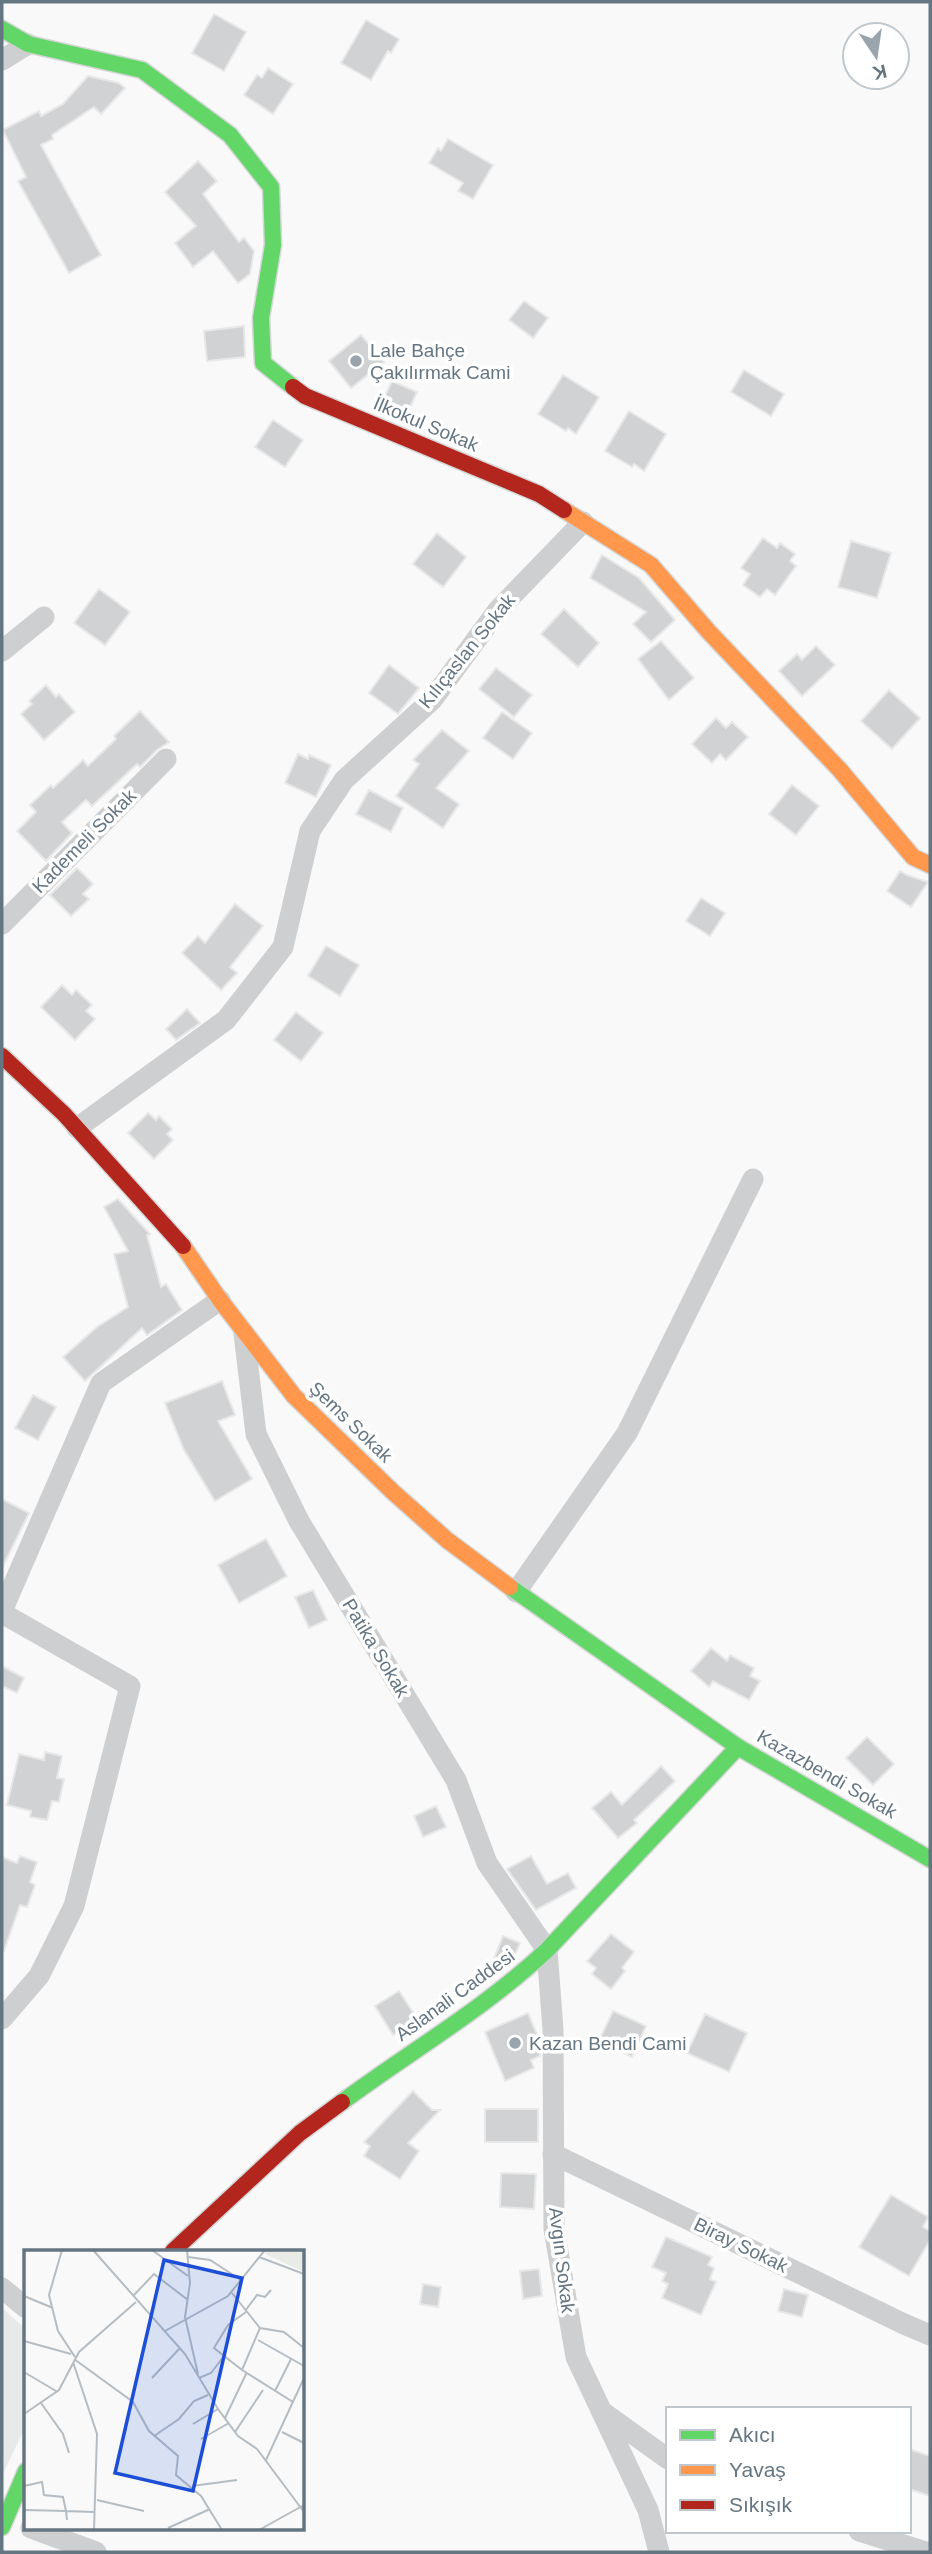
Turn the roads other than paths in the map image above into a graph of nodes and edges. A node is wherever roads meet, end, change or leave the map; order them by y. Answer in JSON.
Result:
{"nodes":[{"id":1,"x":2,"y":29,"type":"edge"},
{"id":2,"x":28,"y":44,"type":"junction"},
{"id":3,"x":2,"y":60,"type":"edge"},
{"id":4,"x":583,"y":522,"type":"junction"},
{"id":5,"x":44,"y":617,"type":"dead end"},
{"id":6,"x":2,"y":651,"type":"edge"},
{"id":7,"x":166,"y":759,"type":"dead end"},
{"id":8,"x":930,"y":865,"type":"edge"},
{"id":9,"x":2,"y":924,"type":"edge"},
{"id":10,"x":2,"y":1056,"type":"edge"},
{"id":11,"x":77,"y":1128,"type":"junction"},
{"id":12,"x":753,"y":1179,"type":"dead end"},
{"id":13,"x":220,"y":1300,"type":"junction"},
{"id":14,"x":244,"y":1332,"type":"junction"},
{"id":15,"x":516,"y":1592,"type":"junction"},
{"id":16,"x":2,"y":1612,"type":"edge"},
{"id":17,"x":738,"y":1747,"type":"junction"},
{"id":18,"x":930,"y":1859,"type":"edge"},
{"id":19,"x":547,"y":1951,"type":"junction"},
{"id":20,"x":2,"y":2019,"type":"edge"},
{"id":21,"x":553,"y":2154,"type":"junction"},
{"id":22,"x":174,"y":2250,"type":"edge"},
{"id":23,"x":2,"y":2288,"type":"edge"},
{"id":24,"x":24,"y":2306,"type":"edge"},
{"id":25,"x":930,"y":2335,"type":"edge"},
{"id":26,"x":602,"y":2412,"type":"junction"},
{"id":27,"x":666,"y":2458,"type":"edge"},
{"id":28,"x":24,"y":2476,"type":"edge"},
{"id":29,"x":4,"y":2523,"type":"edge"},
{"id":30,"x":24,"y":2526,"type":"edge"},
{"id":31,"x":37,"y":2530,"type":"edge"},
{"id":32,"x":865,"y":2533,"type":"edge"},
{"id":33,"x":96,"y":2552,"type":"edge"},
{"id":34,"x":659,"y":2552,"type":"edge"},
{"id":35,"x":926,"y":2552,"type":"edge"}],
"edges":[{"from":1,"to":2,"type":"street","name":"İlkokul Sokak"},
{"from":2,"to":3,"type":"street"},
{"from":2,"to":4,"type":"street","name":"İlkokul Sokak"},
{"from":4,"to":8,"type":"street","name":"İlkokul Sokak"},
{"from":4,"to":11,"type":"street","name":"Kılıçaslan Sokak"},
{"from":5,"to":6,"type":"street"},
{"from":7,"to":9,"type":"street","name":"Kademeli Sokak"},
{"from":10,"to":11,"type":"street","name":"Şems Sokak"},
{"from":11,"to":13,"type":"street","name":"Şems Sokak"},
{"from":12,"to":15,"type":"street"},
{"from":13,"to":14,"type":"street","name":"Şems Sokak"},
{"from":13,"to":16,"type":"street"},
{"from":14,"to":15,"type":"street","name":"Şems Sokak"},
{"from":14,"to":19,"type":"street","name":"Patika Sokak"},
{"from":15,"to":17,"type":"street","name":"Şems Sokak"},
{"from":16,"to":20,"type":"street"},
{"from":17,"to":18,"type":"street","name":"Kazazbendi Sokak"},
{"from":17,"to":19,"type":"street","name":"Aslanali Caddesi"},
{"from":19,"to":21,"type":"street","name":"Avgın Sokak"},
{"from":19,"to":22,"type":"street","name":"Aslanali Caddesi"},
{"from":21,"to":25,"type":"street","name":"Biray Sokak"},
{"from":21,"to":26,"type":"street","name":"Avgın Sokak"},
{"from":23,"to":24,"type":"street"},
{"from":26,"to":27,"type":"street"},
{"from":26,"to":34,"type":"street","name":"Avgın Sokak"},
{"from":28,"to":29,"type":"street"},
{"from":29,"to":30,"type":"street"},
{"from":31,"to":33,"type":"street"},
{"from":32,"to":35,"type":"street"}]}
